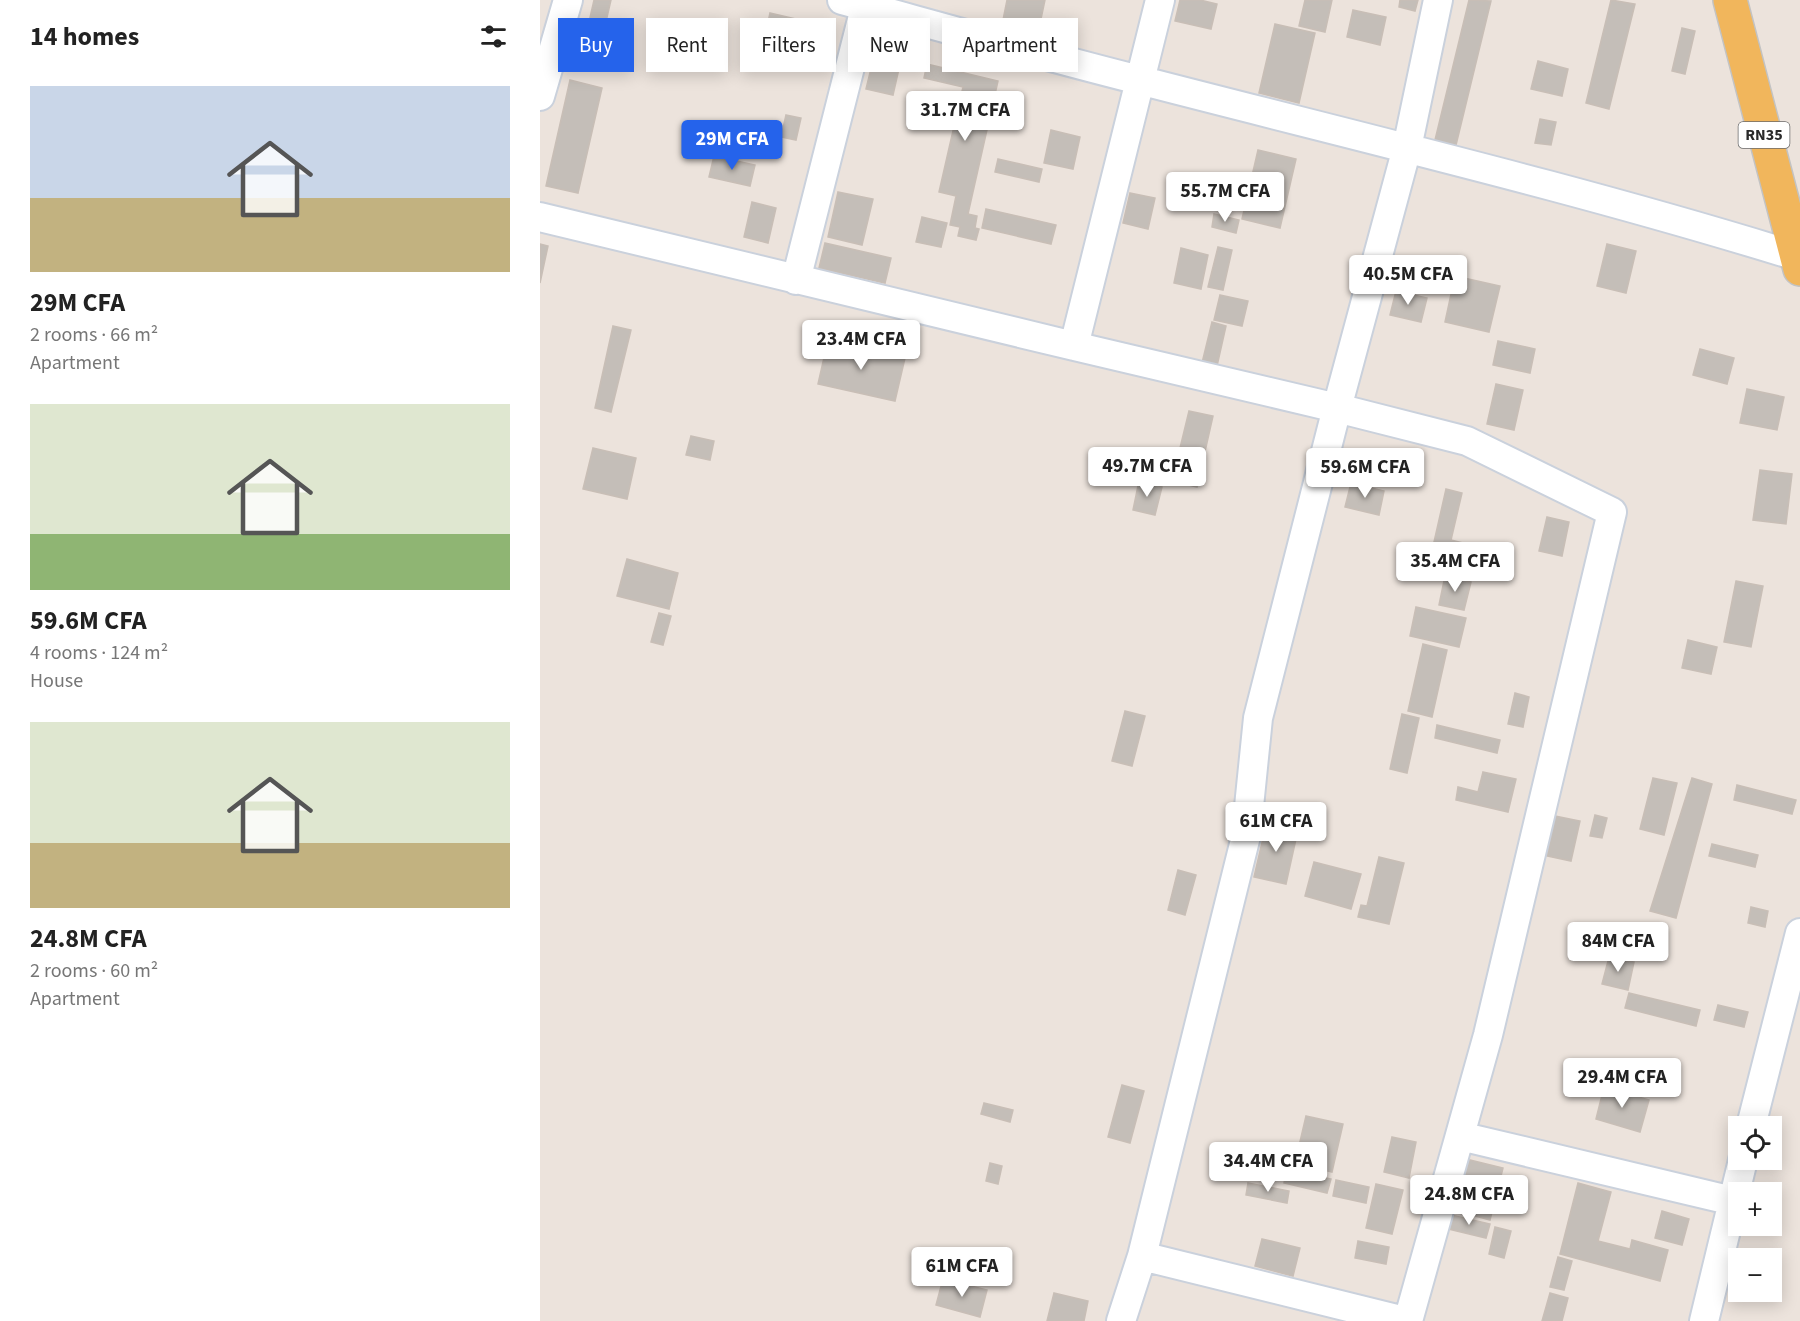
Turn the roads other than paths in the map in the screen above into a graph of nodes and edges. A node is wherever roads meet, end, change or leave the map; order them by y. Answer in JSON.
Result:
{"nodes":[{"id":1,"x":568,"y":0,"type":"edge"},
{"id":2,"x":1160,"y":0,"type":"edge"},
{"id":3,"x":1438,"y":0,"type":"edge"},
{"id":4,"x":1730,"y":0,"type":"edge"},
{"id":5,"x":858,"y":2,"type":"edge"},
{"id":6,"x":1140,"y":81,"type":"junction"},
{"id":7,"x":540,"y":96,"type":"edge"},
{"id":8,"x":1407,"y":148,"type":"junction"},
{"id":9,"x":540,"y":217,"type":"edge"},
{"id":10,"x":1798,"y":262,"type":"edge"},
{"id":11,"x":796,"y":280,"type":"junction"},
{"id":12,"x":1074,"y":346,"type":"junction"},
{"id":13,"x":1337,"y":408,"type":"junction"},
{"id":14,"x":1800,"y":933,"type":"edge"},
{"id":15,"x":1754,"y":1116,"type":"edge"},
{"id":16,"x":1460,"y":1136,"type":"junction"},
{"id":17,"x":1728,"y":1200,"type":"edge"},
{"id":18,"x":1728,"y":1222,"type":"edge"},
{"id":19,"x":1142,"y":1256,"type":"junction"},
{"id":20,"x":1121,"y":1321,"type":"edge"},
{"id":21,"x":1407,"y":1321,"type":"edge"},
{"id":22,"x":1704,"y":1321,"type":"edge"}],
"edges":[{"from":1,"to":7,"type":"street"},
{"from":2,"to":6,"type":"street"},
{"from":3,"to":8,"type":"street"},
{"from":4,"to":10,"type":"main road","number":"RN35"},
{"from":5,"to":6,"type":"street"},
{"from":5,"to":11,"type":"street"},
{"from":6,"to":8,"type":"street"},
{"from":6,"to":12,"type":"street"},
{"from":8,"to":10,"type":"street"},
{"from":8,"to":13,"type":"street"},
{"from":9,"to":11,"type":"street"},
{"from":11,"to":12,"type":"street"},
{"from":12,"to":13,"type":"street"},
{"from":13,"to":16,"type":"street"},
{"from":13,"to":19,"type":"street"},
{"from":14,"to":15,"type":"street"},
{"from":16,"to":17,"type":"street"},
{"from":16,"to":21,"type":"street"},
{"from":18,"to":22,"type":"street"},
{"from":19,"to":20,"type":"street"},
{"from":19,"to":21,"type":"street"}]}
